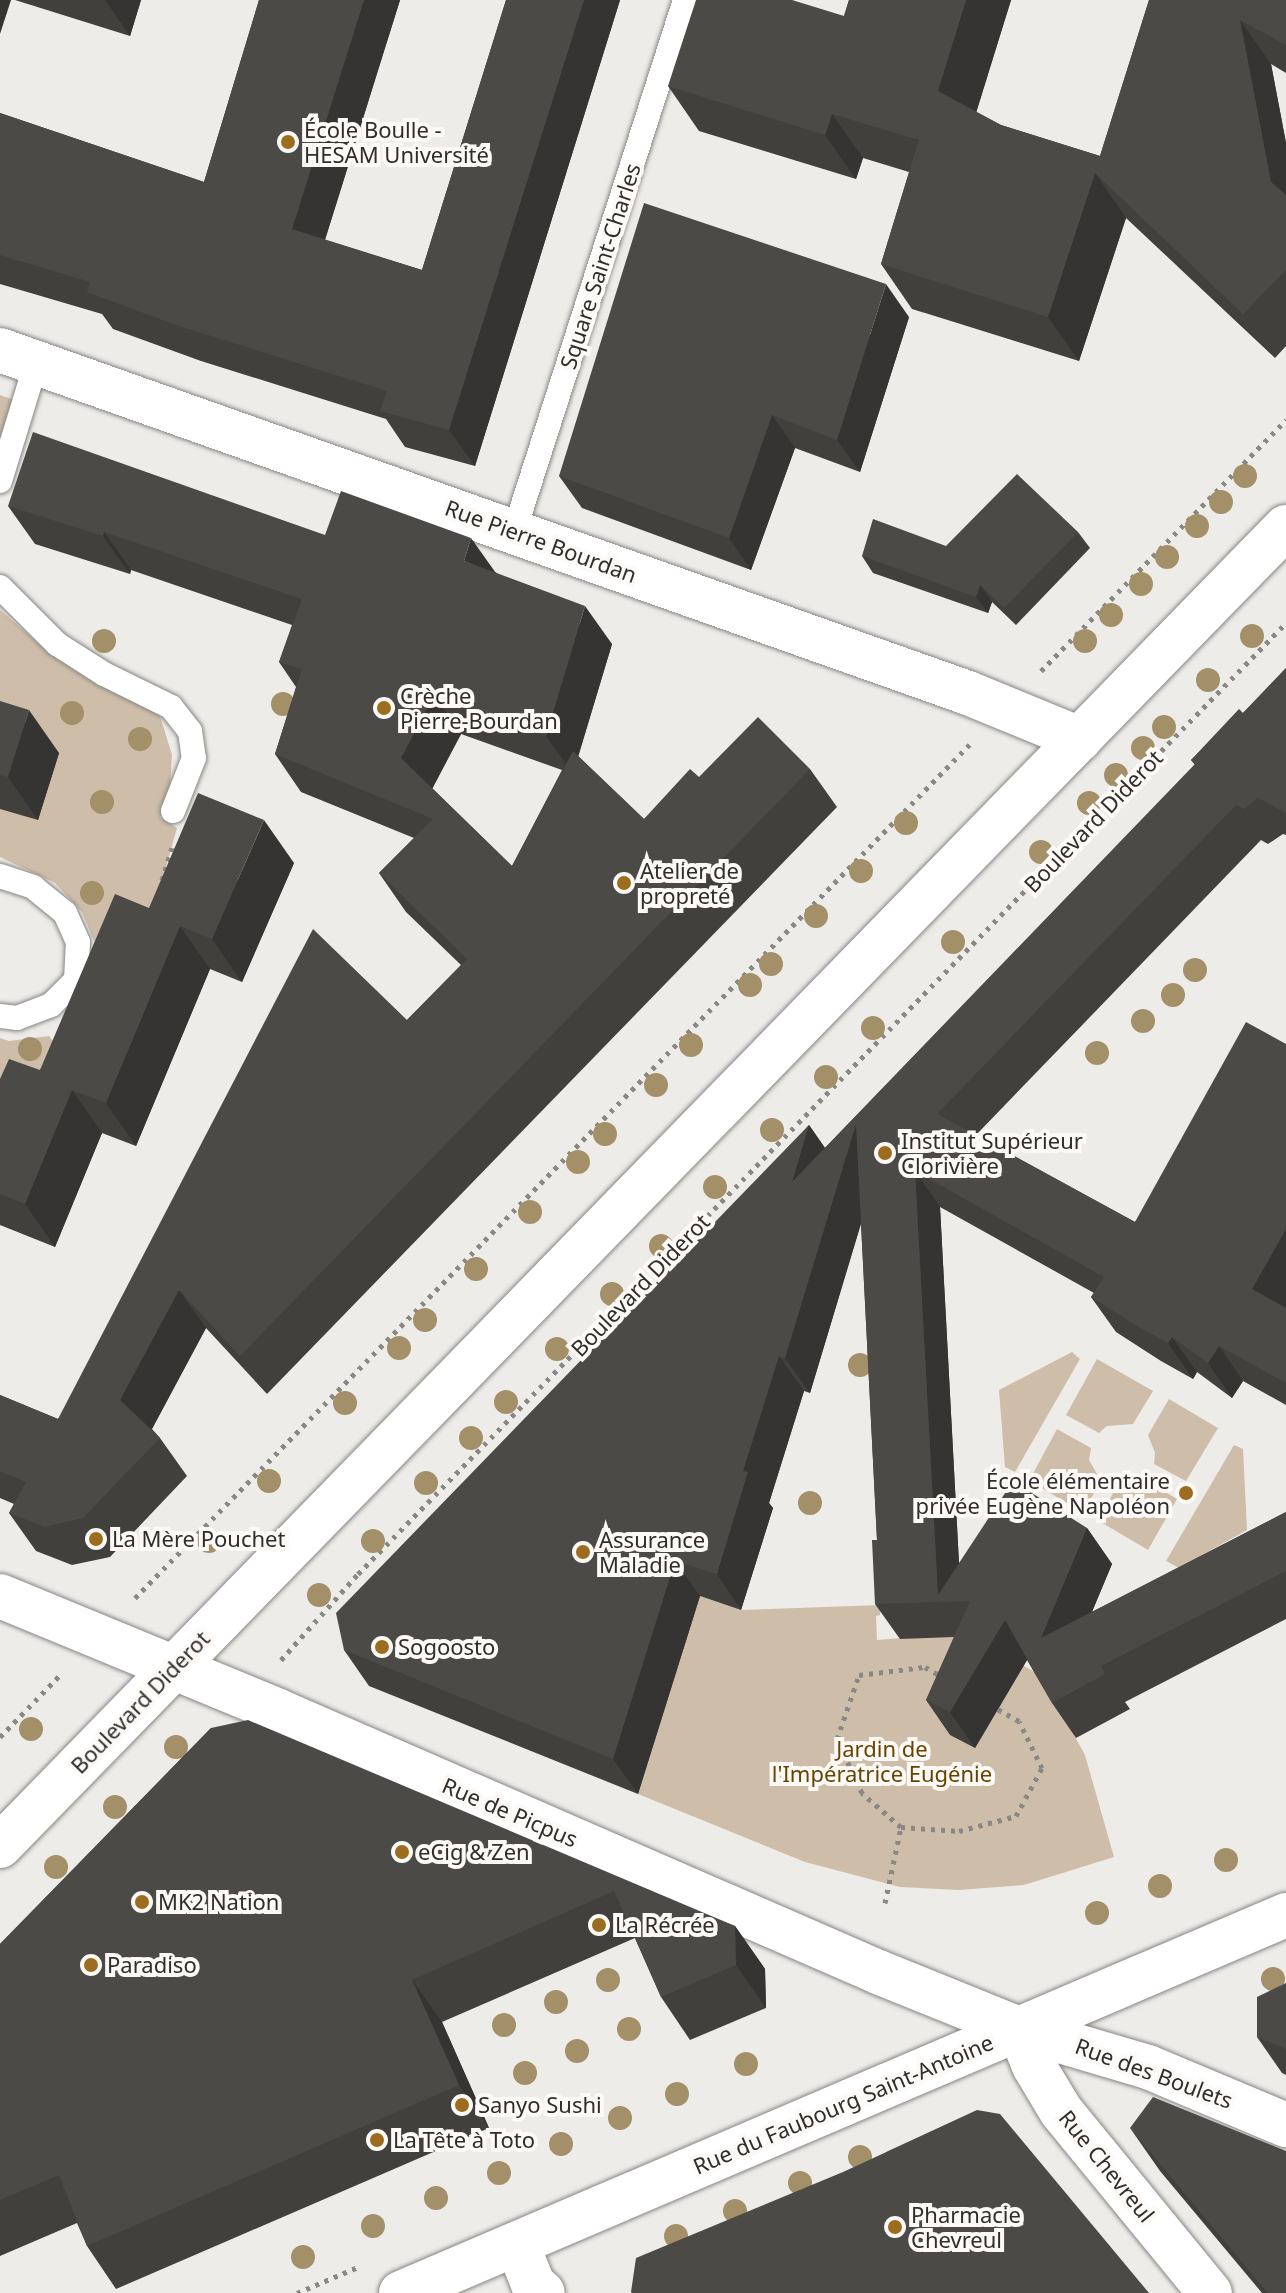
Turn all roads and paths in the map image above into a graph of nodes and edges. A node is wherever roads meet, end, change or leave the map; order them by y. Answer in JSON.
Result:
{"nodes":[{"id":1,"x":685,"y":0,"type":"edge"},
{"id":2,"x":18,"y":357,"type":"edge"},
{"id":3,"x":1286,"y":420,"type":"edge"},
{"id":4,"x":0,"y":481,"type":"edge"},
{"id":5,"x":1286,"y":527,"type":"edge"},
{"id":6,"x":514,"y":532,"type":"junction"},
{"id":7,"x":0,"y":587,"type":"edge"},
{"id":8,"x":1286,"y":623,"type":"edge"},
{"id":9,"x":1005,"y":708,"type":"junction"},
{"id":10,"x":1080,"y":739,"type":"junction"},
{"id":11,"x":173,"y":811,"type":"dead end"},
{"id":12,"x":173,"y":841,"type":"dead end"},
{"id":13,"x":0,"y":876,"type":"edge"},
{"id":14,"x":163,"y":888,"type":"edge"},
{"id":15,"x":0,"y":1016,"type":"edge"},
{"id":16,"x":0,"y":1596,"type":"edge"},
{"id":17,"x":97,"y":1637,"type":"junction"},
{"id":18,"x":172,"y":1668,"type":"junction"},
{"id":19,"x":952,"y":1682,"type":"edge"},
{"id":20,"x":978,"y":1698,"type":"edge"},
{"id":21,"x":246,"y":1699,"type":"junction"},
{"id":22,"x":0,"y":1737,"type":"edge"},
{"id":23,"x":901,"y":1827,"type":"junction"},
{"id":24,"x":0,"y":1846,"type":"edge"},
{"id":25,"x":885,"y":1903,"type":"dead end"},
{"id":26,"x":1286,"y":1915,"type":"edge"},
{"id":27,"x":1019,"y":2029,"type":"junction"},
{"id":28,"x":1286,"y":2125,"type":"edge"},
{"id":29,"x":517,"y":2244,"type":"junction"},
{"id":30,"x":401,"y":2293,"type":"edge"},
{"id":31,"x":543,"y":2293,"type":"edge"},
{"id":32,"x":1210,"y":2293,"type":"edge"}],
"edges":[{"from":1,"to":6,"type":"lane","name":"Square Saint-Charles"},
{"from":2,"to":4,"type":"lane"},
{"from":2,"to":6,"type":"street","name":"Rue Pierre Bourdan"},
{"from":3,"to":9,"type":"path"},
{"from":5,"to":10,"type":"street","name":"Boulevard Diderot"},
{"from":6,"to":9,"type":"street","name":"Rue Pierre Bourdan"},
{"from":7,"to":11,"type":"lane"},
{"from":8,"to":21,"type":"path","name":"Boulevard Diderot"},
{"from":9,"to":10,"type":"street","name":"Rue Pierre Bourdan"},
{"from":9,"to":17,"type":"path"},
{"from":10,"to":18,"type":"street","name":"Boulevard Diderot"},
{"from":12,"to":14,"type":"path"},
{"from":13,"to":15,"type":"lane"},
{"from":16,"to":17,"type":"street","name":"Rue de Picpus"},
{"from":17,"to":18,"type":"street","name":"Rue de Picpus"},
{"from":17,"to":22,"type":"path"},
{"from":18,"to":21,"type":"street","name":"Rue de Picpus"},
{"from":18,"to":24,"type":"street","name":"Boulevard Diderot"},
{"from":19,"to":23,"type":"path"},
{"from":20,"to":23,"type":"path"},
{"from":21,"to":27,"type":"street","name":"Rue de Picpus"},
{"from":23,"to":25,"type":"path"},
{"from":26,"to":27,"type":"street","name":"Rue du Faubourg Saint-Antoine"},
{"from":27,"to":28,"type":"street","name":"Rue des Boulets"},
{"from":27,"to":29,"type":"street","name":"Rue du Faubourg Saint-Antoine"},
{"from":27,"to":32,"type":"street","name":"Rue Chevreul"},
{"from":29,"to":30,"type":"street","name":"Rue du Faubourg Saint-Antoine"},
{"from":29,"to":31,"type":"street"}]}
